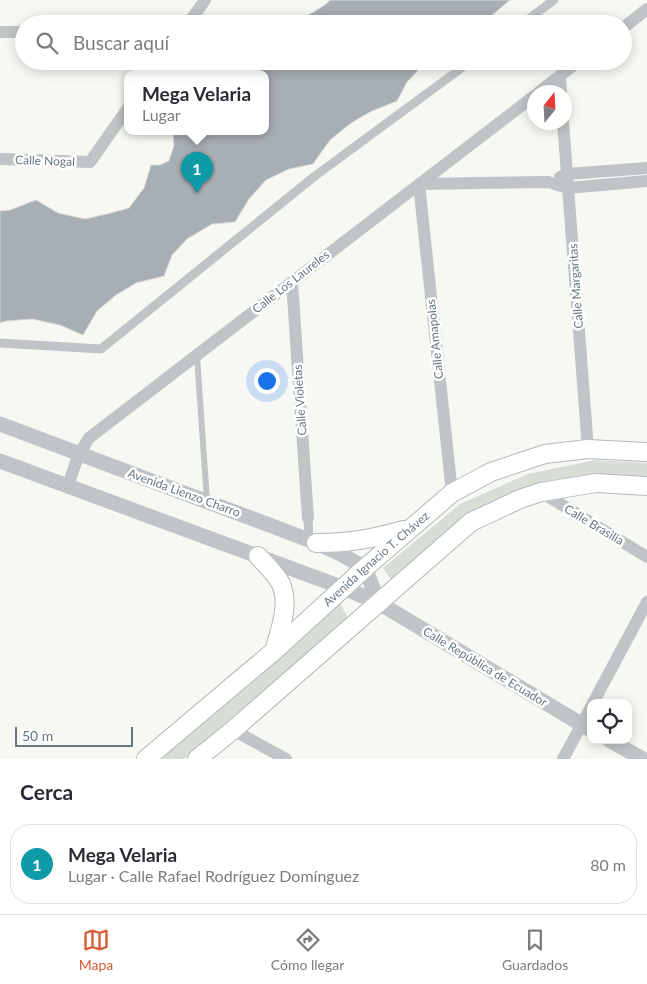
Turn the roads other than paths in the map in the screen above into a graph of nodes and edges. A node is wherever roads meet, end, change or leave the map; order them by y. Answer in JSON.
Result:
{"nodes":[{"id":1,"x":205,"y":0,"type":"edge"},
{"id":2,"x":554,"y":0,"type":"edge"},
{"id":3,"x":647,"y":9,"type":"edge"},
{"id":4,"x":194,"y":15,"type":"edge"},
{"id":5,"x":534,"y":15,"type":"edge"},
{"id":6,"x":632,"y":21,"type":"edge"},
{"id":7,"x":0,"y":32,"type":"edge"},
{"id":8,"x":15,"y":32,"type":"edge"},
{"id":9,"x":459,"y":70,"type":"edge"},
{"id":10,"x":568,"y":70,"type":"edge"},
{"id":11,"x":560,"y":76,"type":"junction"},
{"id":12,"x":548,"y":85,"type":"edge"},
{"id":13,"x":561,"y":85,"type":"edge"},
{"id":14,"x":527,"y":101,"type":"edge"},
{"id":15,"x":124,"y":114,"type":"edge"},
{"id":16,"x":564,"y":130,"type":"edge"},
{"id":17,"x":0,"y":159,"type":"edge"},
{"id":18,"x":647,"y":168,"type":"edge"},
{"id":19,"x":567,"y":174,"type":"junction"},
{"id":20,"x":647,"y":181,"type":"edge"},
{"id":21,"x":548,"y":182,"type":"junction"},
{"id":22,"x":419,"y":184,"type":"junction"},
{"id":23,"x":568,"y":188,"type":"junction"},
{"id":24,"x":292,"y":282,"type":"junction"},
{"id":25,"x":0,"y":343,"type":"edge"},
{"id":26,"x":197,"y":355,"type":"junction"},
{"id":27,"x":0,"y":424,"type":"edge"},
{"id":28,"x":588,"y":449,"type":"junction"},
{"id":29,"x":647,"y":452,"type":"edge"},
{"id":30,"x":79,"y":454,"type":"junction"},
{"id":31,"x":0,"y":460,"type":"edge"},
{"id":32,"x":68,"y":485,"type":"junction"},
{"id":33,"x":647,"y":486,"type":"edge"},
{"id":34,"x":541,"y":492,"type":"junction"},
{"id":35,"x":452,"y":493,"type":"junction"},
{"id":36,"x":207,"y":502,"type":"junction"},
{"id":37,"x":308,"y":518,"type":"joint"},
{"id":38,"x":412,"y":527,"type":"junction"},
{"id":39,"x":313,"y":542,"type":"junction"},
{"id":40,"x":258,"y":556,"type":"junction"},
{"id":41,"x":647,"y":556,"type":"edge"},
{"id":42,"x":366,"y":568,"type":"junction"},
{"id":43,"x":344,"y":588,"type":"junction"},
{"id":44,"x":647,"y":602,"type":"edge"},
{"id":45,"x":379,"y":604,"type":"junction"},
{"id":46,"x":274,"y":651,"type":"junction"},
{"id":47,"x":595,"y":699,"type":"edge"},
{"id":48,"x":586,"y":728,"type":"edge"},
{"id":49,"x":233,"y":730,"type":"junction"},
{"id":50,"x":616,"y":744,"type":"edge"},
{"id":51,"x":146,"y":759,"type":"edge"},
{"id":52,"x":197,"y":759,"type":"edge"},
{"id":53,"x":286,"y":759,"type":"edge"},
{"id":54,"x":563,"y":759,"type":"edge"},
{"id":55,"x":643,"y":759,"type":"edge"}],
"edges":[{"from":1,"to":4,"type":"street"},
{"from":2,"to":5,"type":"street"},
{"from":3,"to":6,"type":"street"},
{"from":7,"to":8,"type":"street"},
{"from":9,"to":25,"type":"street"},
{"from":10,"to":11,"type":"street"},
{"from":11,"to":12,"type":"street"},
{"from":11,"to":13,"type":"street"},
{"from":14,"to":22,"type":"street","name":"Calle Los Laureles"},
{"from":15,"to":17,"type":"street","name":"Calle Nogal"},
{"from":16,"to":19,"type":"street","name":"Calle Margaritas"},
{"from":18,"to":19,"type":"street"},
{"from":19,"to":21,"type":"street"},
{"from":19,"to":23,"type":"street","name":"Calle Margaritas"},
{"from":20,"to":23,"type":"street"},
{"from":21,"to":22,"type":"street"},
{"from":21,"to":23,"type":"street"},
{"from":22,"to":24,"type":"street","name":"Calle Los Laureles"},
{"from":22,"to":35,"type":"street","name":"Calle Amapolas"},
{"from":23,"to":28,"type":"street","name":"Calle Margaritas"},
{"from":24,"to":26,"type":"street","name":"Calle Los Laureles"},
{"from":24,"to":37,"type":"street","name":"Calle Violetas"},
{"from":26,"to":30,"type":"street","name":"Calle Los Laureles"},
{"from":26,"to":36,"type":"lane"},
{"from":27,"to":30,"type":"street","name":"Avenida Lienzo Charro"},
{"from":28,"to":29,"type":"main road","name":"Avenida Ignacio T. Chávez"},
{"from":28,"to":35,"type":"main road","name":"Avenida Ignacio T. Chávez"},
{"from":30,"to":32,"type":"street","name":"Calle Los Laureles"},
{"from":30,"to":36,"type":"street","name":"Avenida Lienzo Charro"},
{"from":31,"to":32,"type":"street"},
{"from":32,"to":40,"type":"street"},
{"from":33,"to":34,"type":"main road"},
{"from":34,"to":41,"type":"street","name":"Calle Brasilia"},
{"from":34,"to":45,"type":"main road"},
{"from":35,"to":38,"type":"main road","name":"Avenida Ignacio T. Chávez"},
{"from":36,"to":39,"type":"street","name":"Avenida Lienzo Charro"},
{"from":37,"to":39,"type":"street"},
{"from":38,"to":39,"type":"main road"},
{"from":38,"to":42,"type":"main road","name":"Avenida Ignacio T. Chávez"},
{"from":39,"to":42,"type":"street","name":"Avenida Lienzo Charro"},
{"from":40,"to":43,"type":"street"},
{"from":40,"to":46,"type":"main road"},
{"from":42,"to":43,"type":"main road","name":"Avenida Ignacio T. Chávez"},
{"from":42,"to":45,"type":"street"},
{"from":43,"to":45,"type":"street","name":"Calle República de Ecuador"},
{"from":43,"to":46,"type":"main road","name":"Avenida Ignacio T. Chávez"},
{"from":44,"to":47,"type":"street"},
{"from":45,"to":48,"type":"street","name":"Calle República de Ecuador"},
{"from":45,"to":49,"type":"main road"},
{"from":46,"to":51,"type":"main road","name":"Avenida Ignacio T. Chávez"},
{"from":48,"to":54,"type":"street"},
{"from":49,"to":52,"type":"main road"},
{"from":49,"to":53,"type":"street"},
{"from":50,"to":55,"type":"street"}]}
